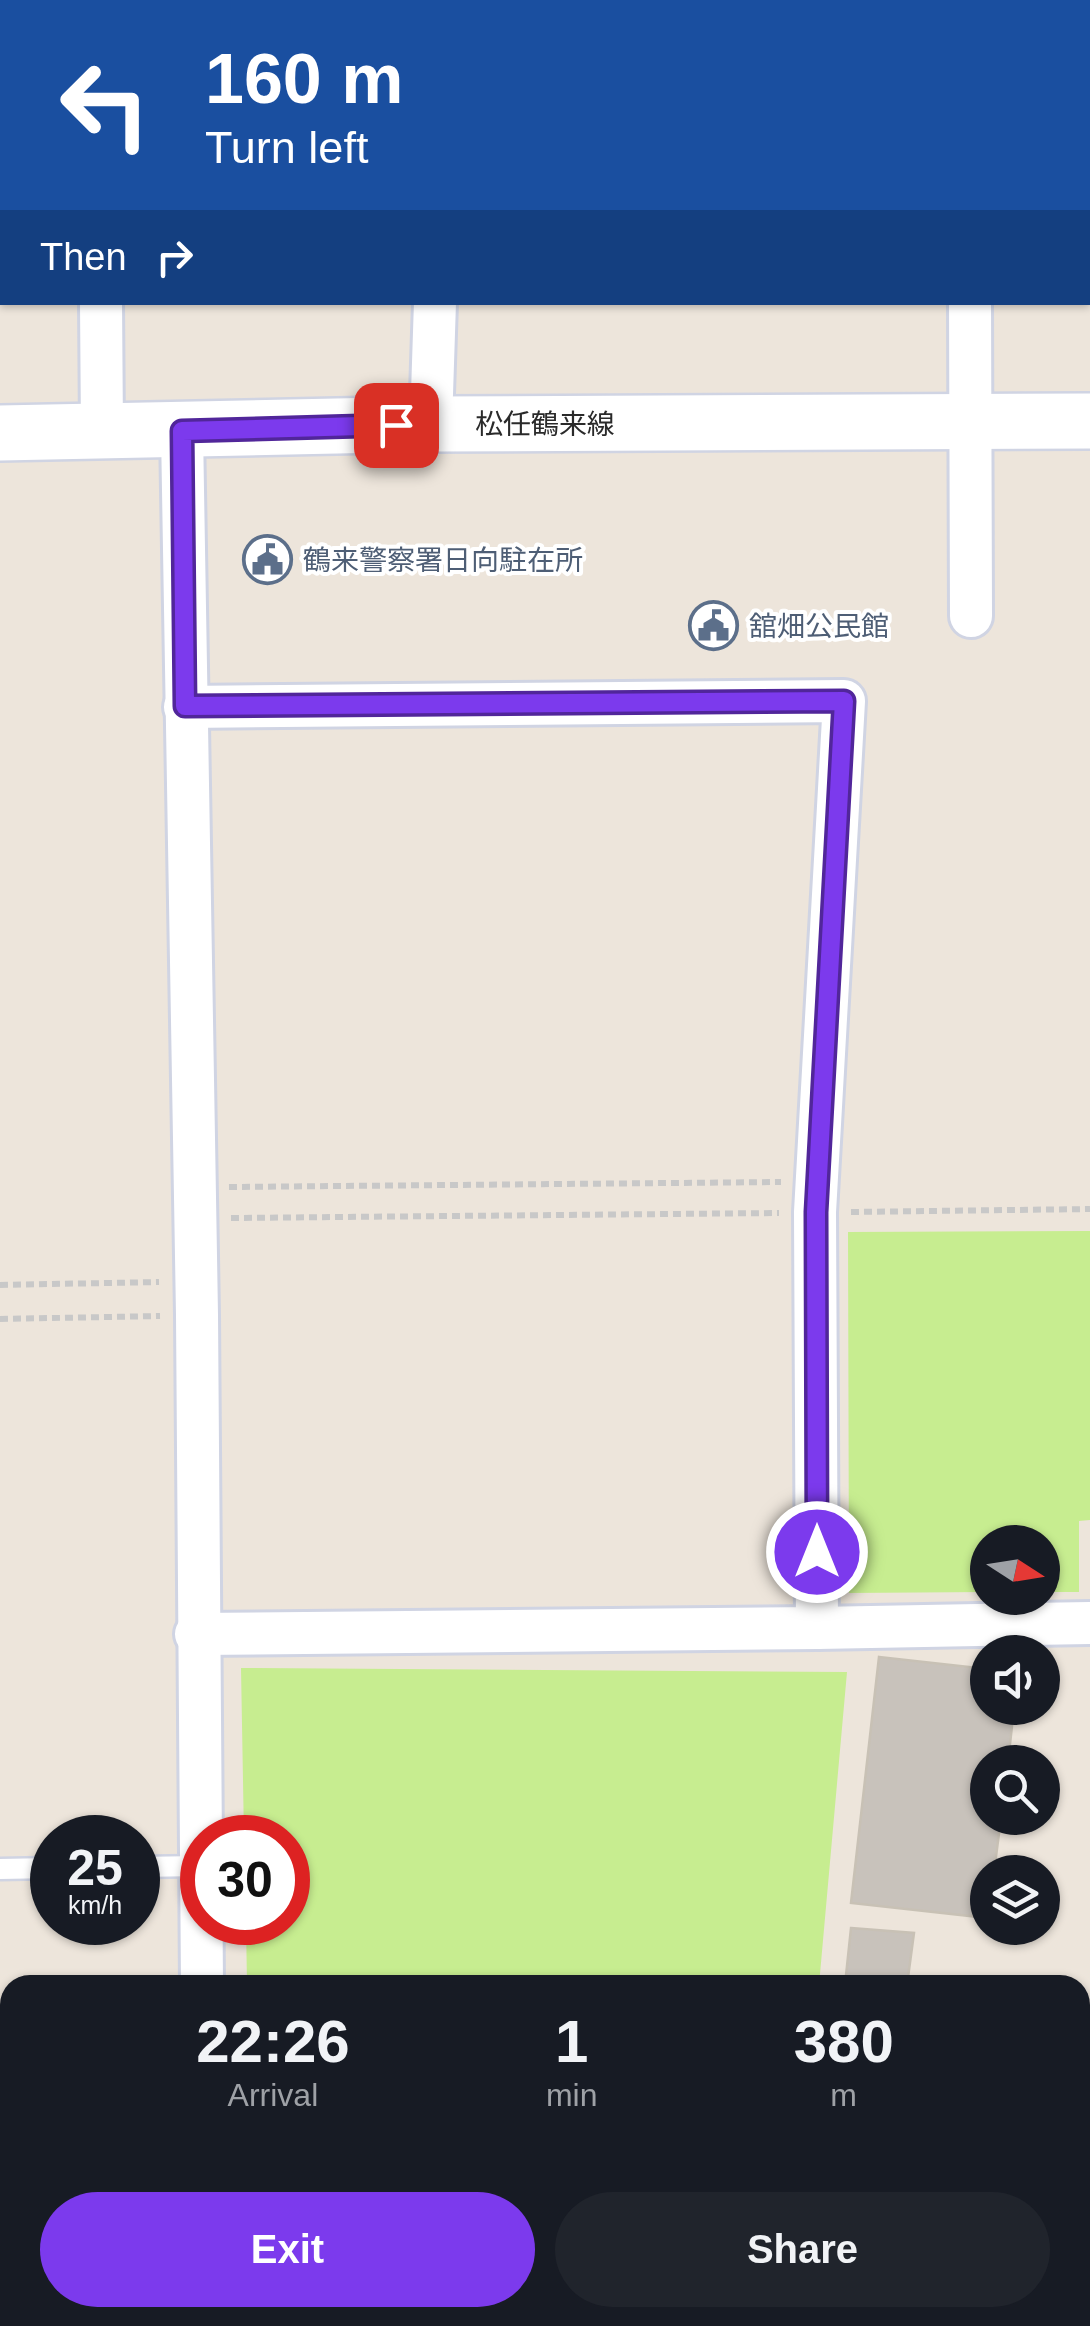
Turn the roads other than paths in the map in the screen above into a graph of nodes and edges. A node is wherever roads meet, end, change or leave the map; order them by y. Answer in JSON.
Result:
{"nodes":[{"id":1,"x":101,"y":305,"type":"edge"},
{"id":2,"x":435,"y":305,"type":"edge"},
{"id":3,"x":970,"y":305,"type":"edge"},
{"id":4,"x":1090,"y":421,"type":"edge"},
{"id":5,"x":431,"y":424,"type":"junction"},
{"id":6,"x":970,"y":424,"type":"junction"},
{"id":7,"x":182,"y":431,"type":"junction"},
{"id":8,"x":102,"y":432,"type":"junction"},
{"id":9,"x":0,"y":433,"type":"edge"},
{"id":10,"x":971,"y":616,"type":"dead end"},
{"id":11,"x":185,"y":706,"type":"junction"},
{"id":12,"x":1090,"y":1622,"type":"edge"},
{"id":13,"x":817,"y":1628,"type":"junction"},
{"id":14,"x":196,"y":1634,"type":"junction"},
{"id":15,"x":199,"y":1815,"type":"edge"},
{"id":16,"x":30,"y":1868,"type":"edge"},
{"id":17,"x":0,"y":1869,"type":"edge"},
{"id":18,"x":201,"y":1945,"type":"edge"},
{"id":19,"x":202,"y":1975,"type":"edge"}],
"edges":[{"from":1,"to":8,"type":"street"},
{"from":2,"to":5,"type":"street"},
{"from":3,"to":6,"type":"street"},
{"from":4,"to":6,"type":"main road","name":"松任鶴来線"},
{"from":5,"to":6,"type":"main road","name":"松任鶴来線"},
{"from":5,"to":7,"type":"main road","name":"松任鶴来線"},
{"from":6,"to":10,"type":"street"},
{"from":7,"to":8,"type":"main road","name":"松任鶴来線"},
{"from":7,"to":11,"type":"street"},
{"from":8,"to":9,"type":"main road","name":"松任鶴来線"},
{"from":11,"to":13,"type":"street"},
{"from":11,"to":14,"type":"street"},
{"from":12,"to":13,"type":"street"},
{"from":13,"to":14,"type":"street"},
{"from":14,"to":15,"type":"street"},
{"from":16,"to":17,"type":"lane"},
{"from":18,"to":19,"type":"street"}]}
